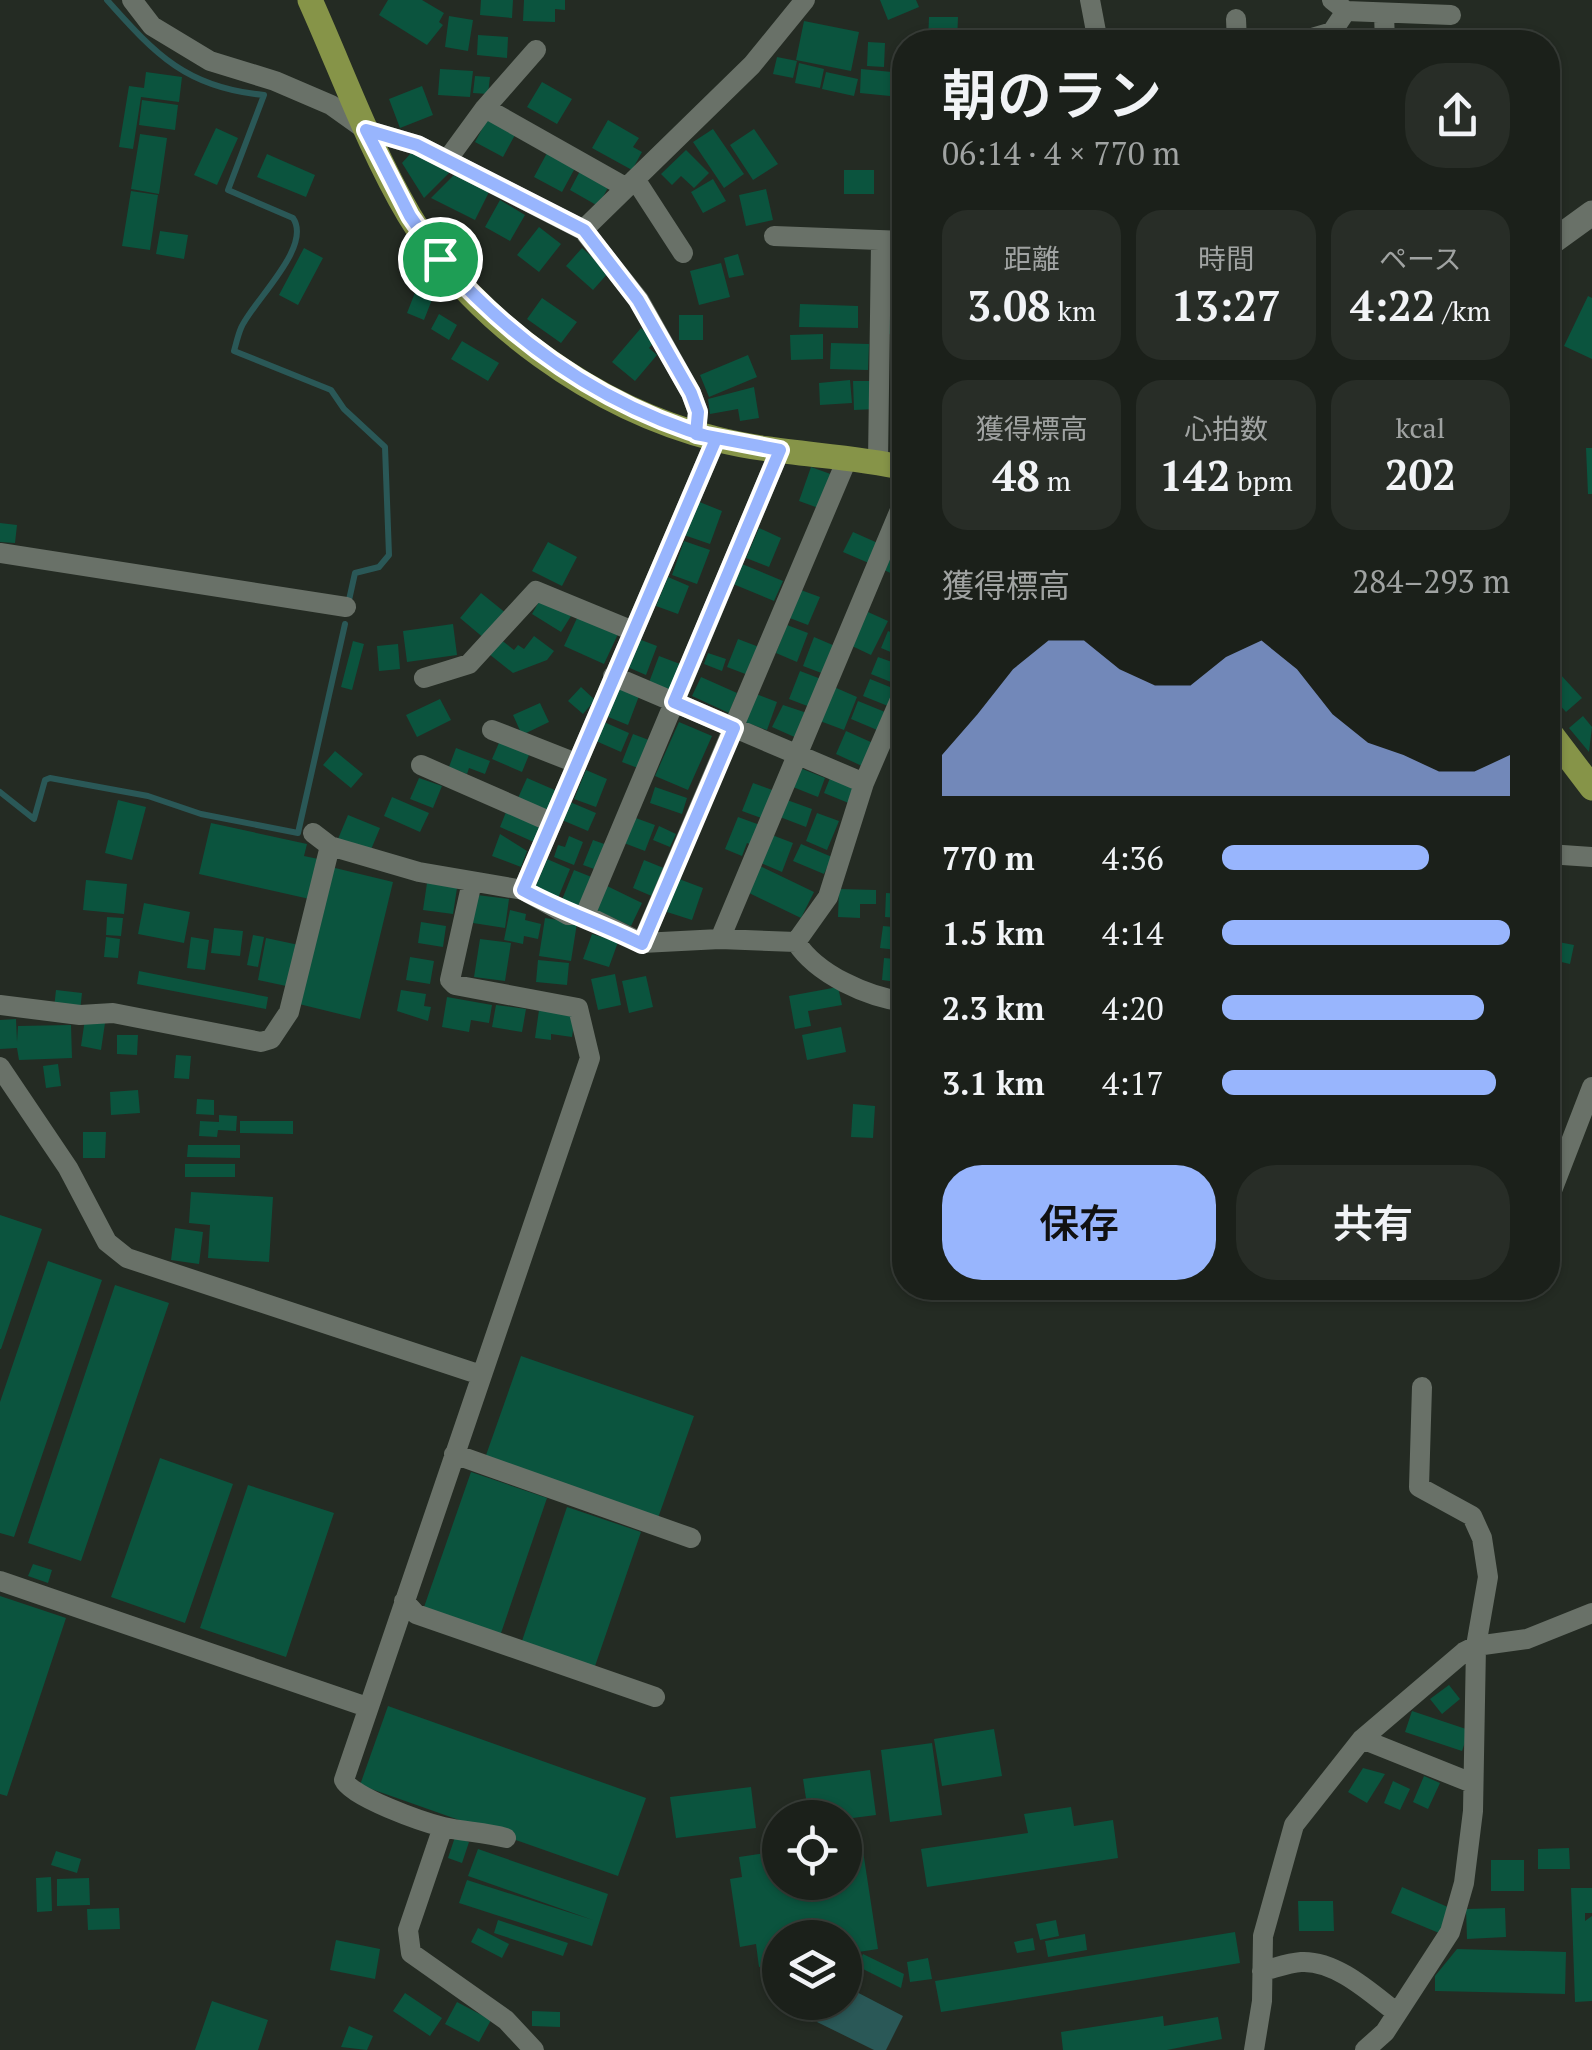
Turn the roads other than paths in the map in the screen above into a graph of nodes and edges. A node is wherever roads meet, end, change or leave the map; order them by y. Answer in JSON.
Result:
{"nodes":[{"id":1,"x":132,"y":0,"type":"edge"},
{"id":2,"x":310,"y":0,"type":"edge"},
{"id":3,"x":804,"y":0,"type":"edge"},
{"id":4,"x":1090,"y":0,"type":"edge"},
{"id":5,"x":1339,"y":6,"type":"edge"},
{"id":6,"x":1384,"y":14,"type":"junction"},
{"id":7,"x":1450,"y":15,"type":"dead end"},
{"id":8,"x":1236,"y":18,"type":"dead end"},
{"id":9,"x":1096,"y":30,"type":"edge"},
{"id":10,"x":1236,"y":30,"type":"edge"},
{"id":11,"x":1385,"y":30,"type":"edge"},
{"id":12,"x":536,"y":50,"type":"dead end"},
{"id":13,"x":485,"y":108,"type":"junction"},
{"id":14,"x":366,"y":130,"type":"junction"},
{"id":15,"x":447,"y":160,"type":"junction"},
{"id":16,"x":630,"y":183,"type":"junction"},
{"id":17,"x":1592,"y":213,"type":"edge"},
{"id":18,"x":584,"y":230,"type":"junction"},
{"id":19,"x":774,"y":236,"type":"dead end"},
{"id":20,"x":1560,"y":236,"type":"edge"},
{"id":21,"x":882,"y":242,"type":"junction"},
{"id":22,"x":892,"y":242,"type":"edge"},
{"id":23,"x":684,"y":253,"type":"dead end"},
{"id":24,"x":706,"y":436,"type":"junction"},
{"id":25,"x":780,"y":450,"type":"junction"},
{"id":26,"x":848,"y":457,"type":"junction"},
{"id":27,"x":878,"y":462,"type":"junction"},
{"id":28,"x":892,"y":465,"type":"edge"},
{"id":29,"x":892,"y":529,"type":"edge"},
{"id":30,"x":0,"y":553,"type":"edge"},
{"id":31,"x":346,"y":607,"type":"dead end"},
{"id":32,"x":633,"y":631,"type":"junction"},
{"id":33,"x":613,"y":676,"type":"junction"},
{"id":34,"x":424,"y":678,"type":"dead end"},
{"id":35,"x":674,"y":702,"type":"junction"},
{"id":36,"x":892,"y":718,"type":"edge"},
{"id":37,"x":734,"y":728,"type":"junction"},
{"id":38,"x":492,"y":730,"type":"dead end"},
{"id":39,"x":1560,"y":746,"type":"edge"},
{"id":40,"x":797,"y":755,"type":"junction"},
{"id":41,"x":576,"y":763,"type":"junction"},
{"id":42,"x":421,"y":765,"type":"dead end"},
{"id":43,"x":864,"y":783,"type":"junction"},
{"id":44,"x":1592,"y":788,"type":"edge"},
{"id":45,"x":551,"y":822,"type":"junction"},
{"id":46,"x":312,"y":833,"type":"dead end"},
{"id":47,"x":330,"y":846,"type":"junction"},
{"id":48,"x":1560,"y":855,"type":"edge"},
{"id":49,"x":1592,"y":857,"type":"edge"},
{"id":50,"x":472,"y":882,"type":"junction"},
{"id":51,"x":523,"y":890,"type":"junction"},
{"id":52,"x":585,"y":915,"type":"junction"},
{"id":53,"x":720,"y":940,"type":"junction"},
{"id":54,"x":796,"y":942,"type":"junction"},
{"id":55,"x":642,"y":944,"type":"junction"},
{"id":56,"x":892,"y":999,"type":"edge"},
{"id":57,"x":0,"y":1005,"type":"edge"},
{"id":58,"x":0,"y":1067,"type":"edge"},
{"id":59,"x":1592,"y":1087,"type":"edge"},
{"id":60,"x":1560,"y":1170,"type":"edge"},
{"id":61,"x":481,"y":1374,"type":"junction"},
{"id":62,"x":1422,"y":1386,"type":"dead end"},
{"id":63,"x":454,"y":1454,"type":"junction"},
{"id":64,"x":691,"y":1538,"type":"dead end"},
{"id":65,"x":0,"y":1581,"type":"edge"},
{"id":66,"x":404,"y":1600,"type":"junction"},
{"id":67,"x":1592,"y":1613,"type":"edge"},
{"id":68,"x":1476,"y":1646,"type":"junction"},
{"id":69,"x":654,"y":1698,"type":"dead end"},
{"id":70,"x":367,"y":1706,"type":"junction"},
{"id":71,"x":1362,"y":1739,"type":"junction"},
{"id":72,"x":1472,"y":1783,"type":"junction"},
{"id":73,"x":443,"y":1826,"type":"junction"},
{"id":74,"x":506,"y":1838,"type":"dead end"},
{"id":75,"x":1262,"y":1971,"type":"junction"},
{"id":76,"x":1398,"y":2012,"type":"junction"},
{"id":77,"x":534,"y":2050,"type":"edge"},
{"id":78,"x":1254,"y":2050,"type":"edge"},
{"id":79,"x":1365,"y":2050,"type":"edge"}],
"edges":[{"from":1,"to":14,"type":"street"},
{"from":2,"to":14,"type":"main road"},
{"from":3,"to":16,"type":"street"},
{"from":4,"to":9,"type":"street"},
{"from":5,"to":6,"type":"street"},
{"from":6,"to":7,"type":"street"},
{"from":6,"to":11,"type":"street"},
{"from":8,"to":10,"type":"street"},
{"from":12,"to":13,"type":"street"},
{"from":13,"to":15,"type":"street"},
{"from":13,"to":16,"type":"street"},
{"from":14,"to":15,"type":"street"},
{"from":14,"to":24,"type":"main road"},
{"from":15,"to":18,"type":"street"},
{"from":16,"to":18,"type":"street"},
{"from":16,"to":23,"type":"street"},
{"from":17,"to":20,"type":"street"},
{"from":18,"to":24,"type":"street"},
{"from":19,"to":21,"type":"street"},
{"from":21,"to":22,"type":"street"},
{"from":21,"to":27,"type":"street"},
{"from":24,"to":25,"type":"main road"},
{"from":24,"to":32,"type":"street"},
{"from":25,"to":26,"type":"main road"},
{"from":25,"to":35,"type":"street"},
{"from":26,"to":27,"type":"main road"},
{"from":26,"to":37,"type":"street"},
{"from":27,"to":28,"type":"main road"},
{"from":29,"to":40,"type":"street"},
{"from":30,"to":31,"type":"street"},
{"from":32,"to":33,"type":"street"},
{"from":32,"to":34,"type":"street"},
{"from":33,"to":35,"type":"street"},
{"from":33,"to":41,"type":"street"},
{"from":35,"to":37,"type":"street"},
{"from":35,"to":52,"type":"street"},
{"from":36,"to":43,"type":"street"},
{"from":37,"to":40,"type":"street"},
{"from":37,"to":55,"type":"street"},
{"from":38,"to":41,"type":"street"},
{"from":39,"to":44,"type":"main road"},
{"from":40,"to":43,"type":"street"},
{"from":40,"to":53,"type":"street"},
{"from":41,"to":45,"type":"street"},
{"from":42,"to":45,"type":"street"},
{"from":43,"to":54,"type":"street"},
{"from":45,"to":51,"type":"street"},
{"from":46,"to":47,"type":"street"},
{"from":47,"to":50,"type":"street"},
{"from":47,"to":57,"type":"street"},
{"from":48,"to":49,"type":"street"},
{"from":50,"to":51,"type":"street"},
{"from":50,"to":61,"type":"street"},
{"from":51,"to":52,"type":"street"},
{"from":52,"to":55,"type":"street"},
{"from":53,"to":54,"type":"street"},
{"from":53,"to":55,"type":"street"},
{"from":54,"to":56,"type":"street"},
{"from":58,"to":61,"type":"street"},
{"from":59,"to":60,"type":"street"},
{"from":61,"to":63,"type":"street"},
{"from":62,"to":68,"type":"street"},
{"from":63,"to":64,"type":"street"},
{"from":63,"to":66,"type":"street"},
{"from":65,"to":70,"type":"street"},
{"from":66,"to":69,"type":"street"},
{"from":66,"to":70,"type":"street"},
{"from":67,"to":68,"type":"street"},
{"from":68,"to":71,"type":"street"},
{"from":68,"to":72,"type":"street"},
{"from":70,"to":73,"type":"street"},
{"from":71,"to":72,"type":"street"},
{"from":71,"to":75,"type":"street"},
{"from":72,"to":76,"type":"street"},
{"from":73,"to":74,"type":"street"},
{"from":73,"to":77,"type":"street"},
{"from":75,"to":76,"type":"street"},
{"from":75,"to":78,"type":"street"},
{"from":76,"to":79,"type":"street"}]}
